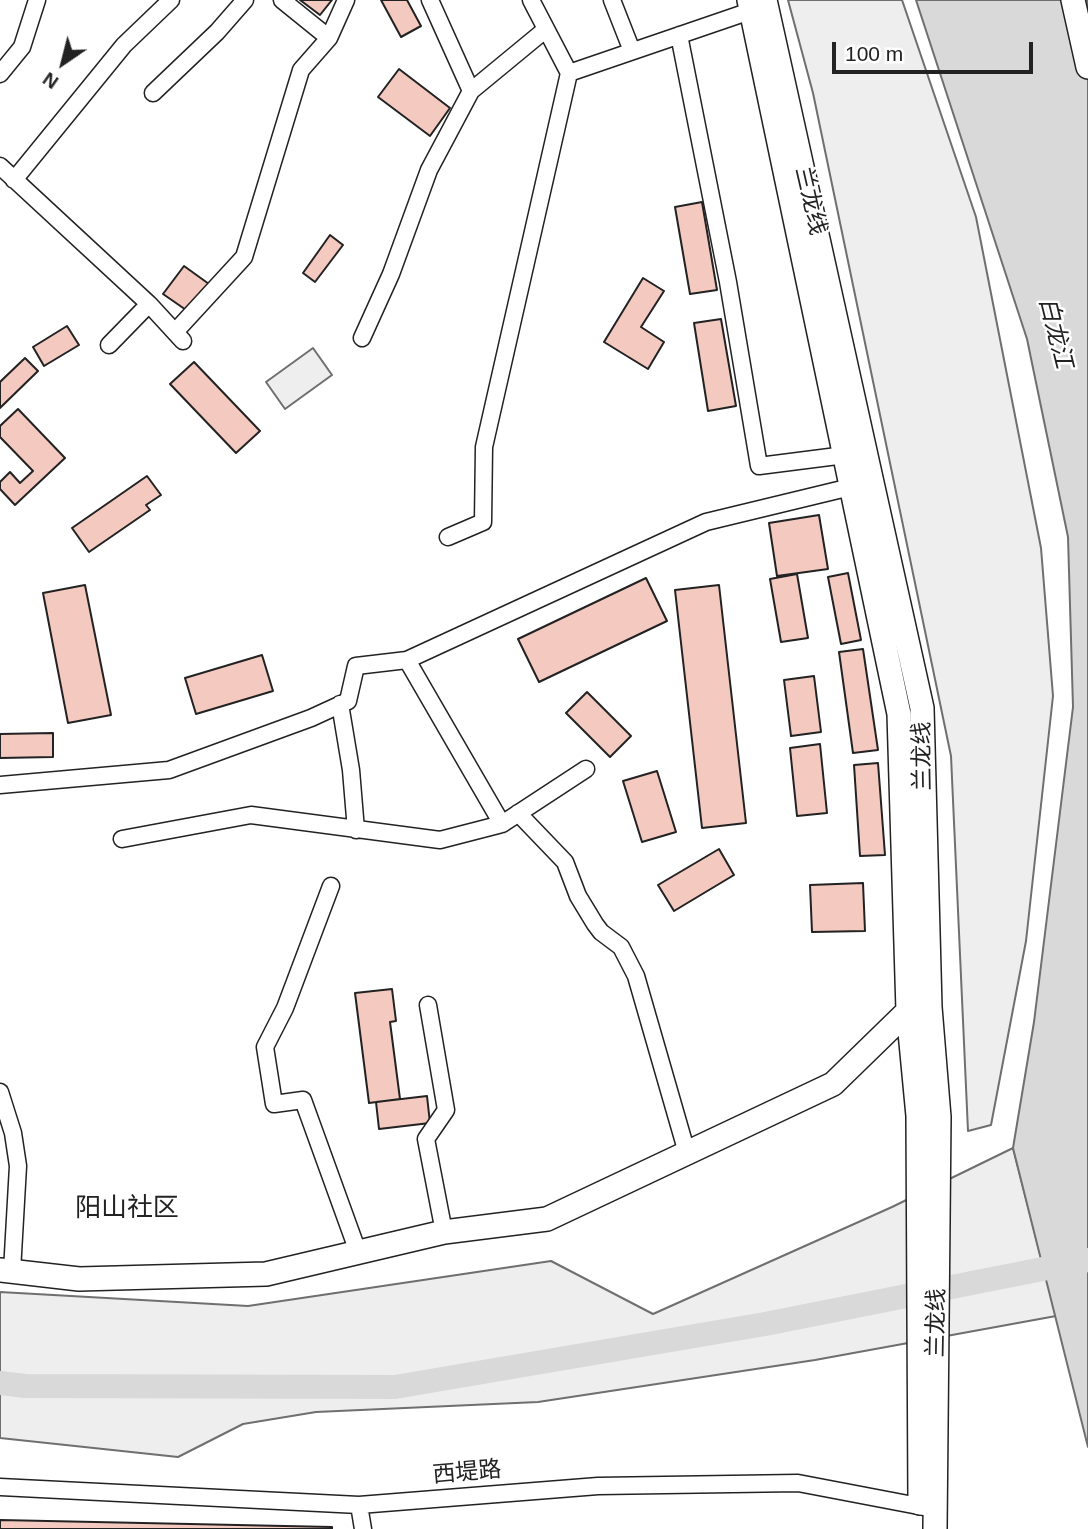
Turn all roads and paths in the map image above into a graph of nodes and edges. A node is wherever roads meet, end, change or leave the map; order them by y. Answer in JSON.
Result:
{"nodes":[{"id":1,"x":37,"y":0,"type":"edge"},
{"id":2,"x":171,"y":0,"type":"edge"},
{"id":3,"x":245,"y":0,"type":"edge"},
{"id":4,"x":282,"y":0,"type":"edge"},
{"id":5,"x":346,"y":0,"type":"edge"},
{"id":6,"x":430,"y":0,"type":"edge"},
{"id":7,"x":531,"y":0,"type":"edge"},
{"id":8,"x":612,"y":0,"type":"edge"},
{"id":9,"x":1073,"y":0,"type":"edge"},
{"id":10,"x":758,"y":4,"type":"edge"},
{"id":11,"x":545,"y":30,"type":"junction"},
{"id":12,"x":679,"y":35,"type":"junction"},
{"id":13,"x":329,"y":38,"type":"junction"},
{"id":14,"x":632,"y":51,"type":"junction"},
{"id":15,"x":1088,"y":66,"type":"edge"},
{"id":16,"x":569,"y":73,"type":"junction"},
{"id":17,"x":0,"y":74,"type":"edge"},
{"id":18,"x":471,"y":91,"type":"junction"},
{"id":19,"x":153,"y":93,"type":"dead end"},
{"id":20,"x":0,"y":166,"type":"edge"},
{"id":21,"x":14,"y":180,"type":"junction"},
{"id":22,"x":149,"y":304,"type":"junction"},
{"id":23,"x":362,"y":338,"type":"dead end"},
{"id":24,"x":109,"y":345,"type":"dead end"},
{"id":25,"x":855,"y":453,"type":"junction"},
{"id":26,"x":862,"y":484,"type":"junction"},
{"id":27,"x":449,"y":537,"type":"dead end"},
{"id":28,"x":408,"y":660,"type":"junction"},
{"id":29,"x":340,"y":704,"type":"junction"},
{"id":30,"x":586,"y":769,"type":"dead end"},
{"id":31,"x":0,"y":785,"type":"edge"},
{"id":32,"x":518,"y":813,"type":"junction"},
{"id":33,"x":502,"y":824,"type":"junction"},
{"id":34,"x":356,"y":830,"type":"junction"},
{"id":35,"x":122,"y":839,"type":"dead end"},
{"id":36,"x":331,"y":886,"type":"dead end"},
{"id":37,"x":428,"y":1005,"type":"dead end"},
{"id":38,"x":919,"y":1009,"type":"junction"},
{"id":39,"x":0,"y":1092,"type":"edge"},
{"id":40,"x":687,"y":1153,"type":"junction"},
{"id":41,"x":444,"y":1232,"type":"junction"},
{"id":42,"x":358,"y":1252,"type":"junction"},
{"id":43,"x":6,"y":1271,"type":"edge"},
{"id":44,"x":0,"y":1487,"type":"edge"},
{"id":45,"x":359,"y":1505,"type":"junction"},
{"id":46,"x":928,"y":1518,"type":"edge"},
{"id":47,"x":363,"y":1529,"type":"edge"}],
"edges":[{"from":1,"to":17,"type":"street"},
{"from":2,"to":21,"type":"street"},
{"from":3,"to":19,"type":"street"},
{"from":4,"to":13,"type":"street"},
{"from":5,"to":13,"type":"street"},
{"from":6,"to":18,"type":"street"},
{"from":7,"to":11,"type":"street"},
{"from":8,"to":14,"type":"street"},
{"from":9,"to":15,"type":"highway"},
{"from":10,"to":12,"type":"street"},
{"from":10,"to":25,"type":"highway","name":"兰龙线"},
{"from":11,"to":16,"type":"street"},
{"from":11,"to":18,"type":"street"},
{"from":12,"to":14,"type":"street"},
{"from":12,"to":25,"type":"street"},
{"from":13,"to":22,"type":"street"},
{"from":14,"to":16,"type":"street"},
{"from":16,"to":27,"type":"street"},
{"from":18,"to":23,"type":"street"},
{"from":20,"to":21,"type":"street"},
{"from":21,"to":22,"type":"street"},
{"from":22,"to":24,"type":"street"},
{"from":25,"to":26,"type":"highway","name":"兰龙线"},
{"from":26,"to":28,"type":"street"},
{"from":26,"to":38,"type":"highway","name":"兰龙线"},
{"from":28,"to":29,"type":"street"},
{"from":28,"to":33,"type":"street"},
{"from":29,"to":31,"type":"street"},
{"from":29,"to":34,"type":"street"},
{"from":30,"to":32,"type":"street"},
{"from":32,"to":33,"type":"street"},
{"from":32,"to":40,"type":"street"},
{"from":33,"to":34,"type":"street"},
{"from":34,"to":35,"type":"street"},
{"from":36,"to":42,"type":"street"},
{"from":37,"to":41,"type":"street"},
{"from":38,"to":40,"type":"highway"},
{"from":38,"to":46,"type":"highway","name":"兰龙线"},
{"from":39,"to":43,"type":"street"},
{"from":40,"to":41,"type":"highway"},
{"from":41,"to":42,"type":"highway"},
{"from":42,"to":43,"type":"highway"},
{"from":44,"to":45,"type":"street","name":"西堤路"},
{"from":45,"to":46,"type":"street","name":"西堤路"},
{"from":45,"to":47,"type":"street"}]}
